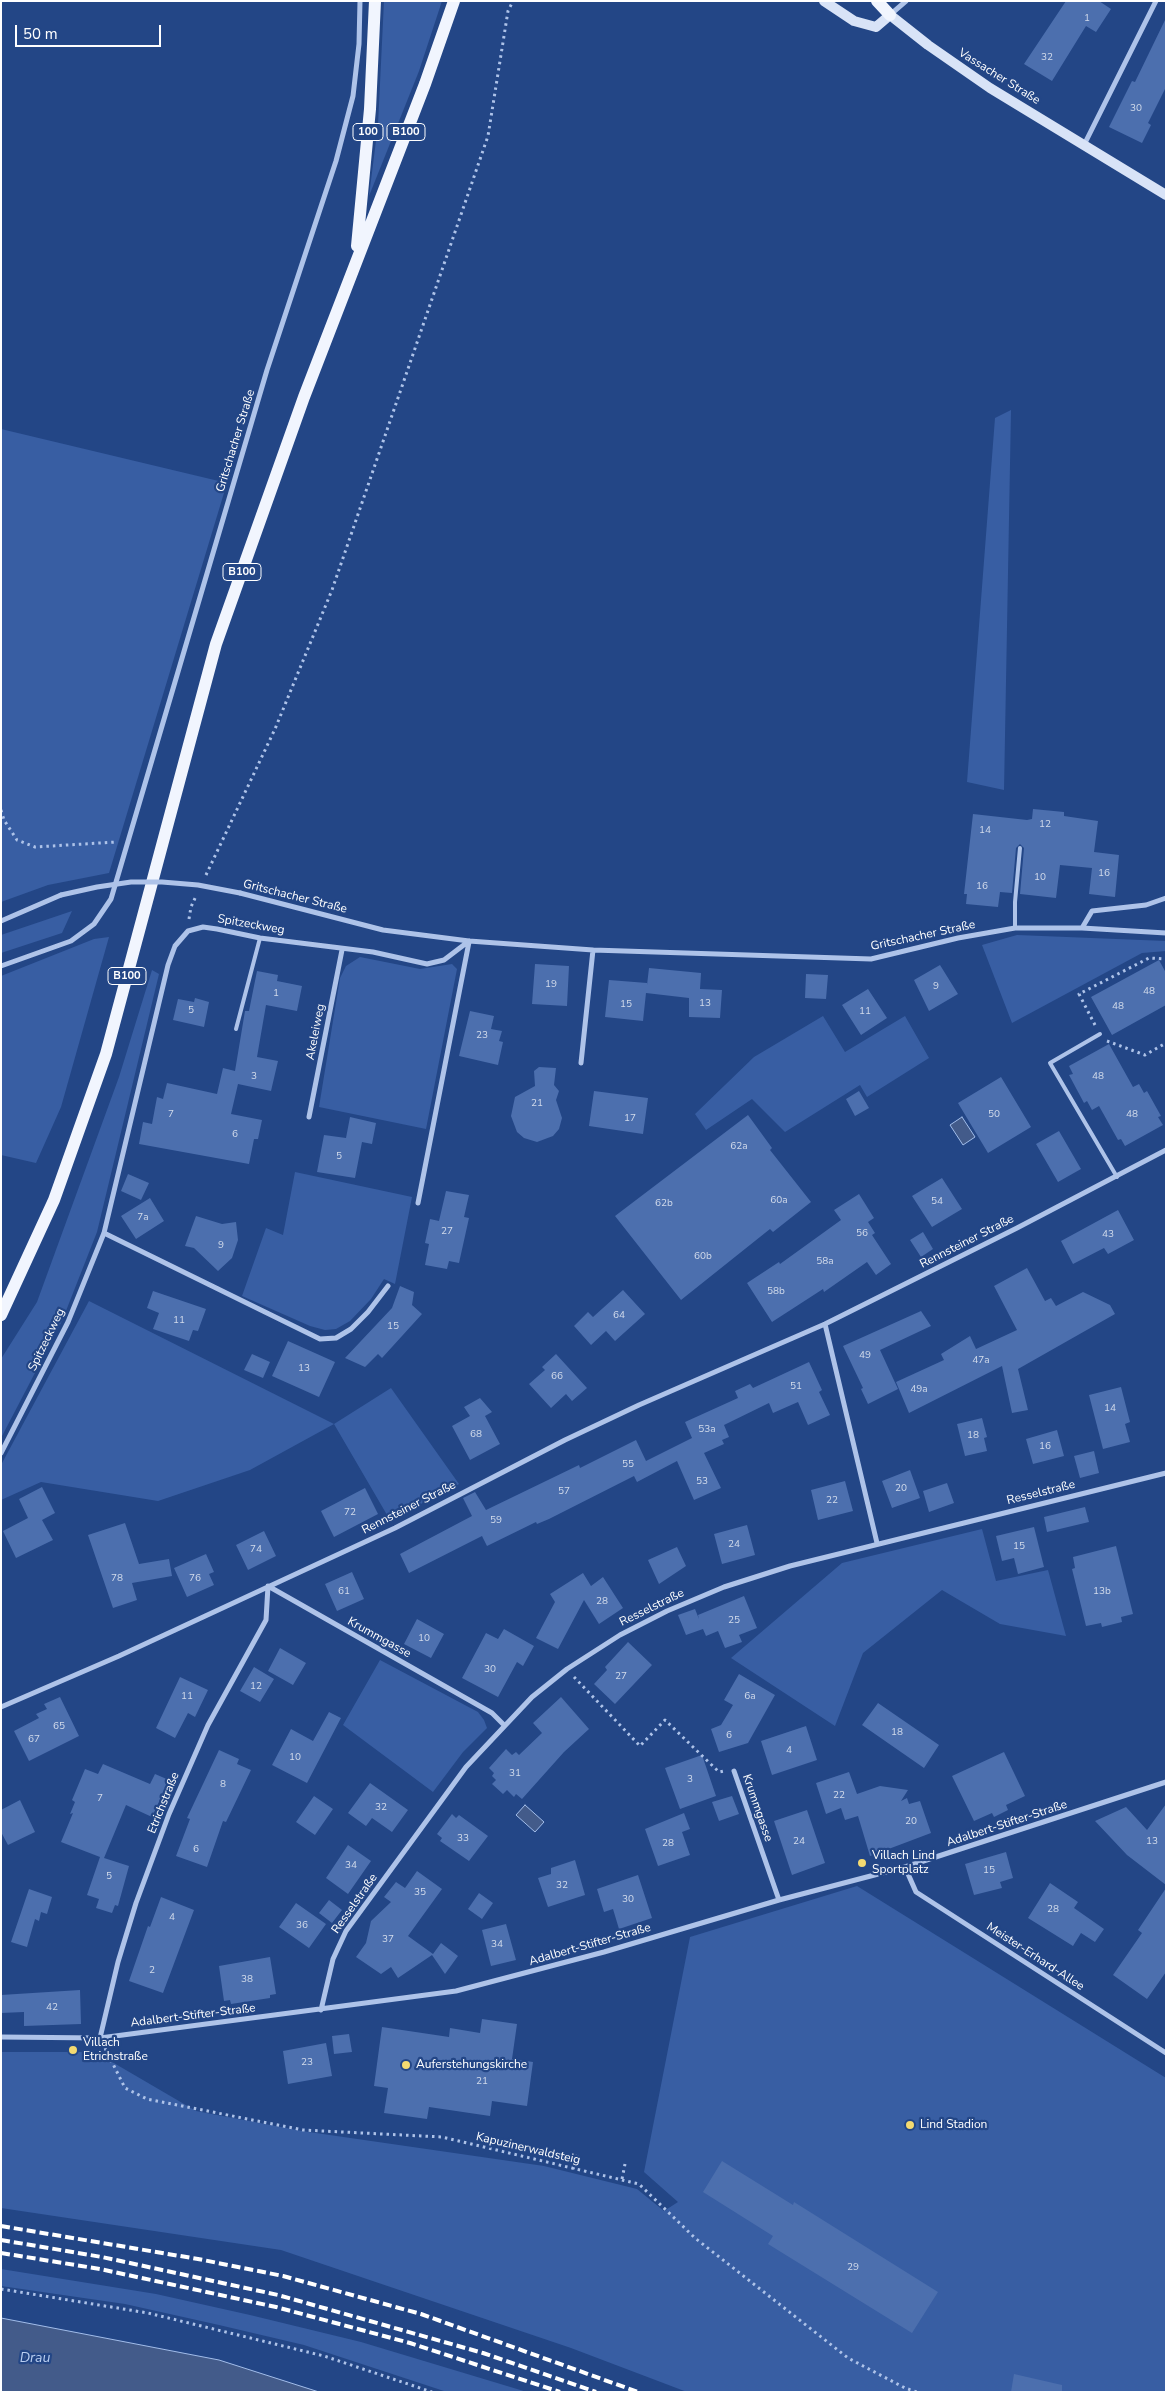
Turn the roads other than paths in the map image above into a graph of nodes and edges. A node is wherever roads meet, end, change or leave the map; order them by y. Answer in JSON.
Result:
{"nodes":[{"id":1,"x":360,"y":1,"type":"edge"},
{"id":2,"x":375,"y":1,"type":"edge"},
{"id":3,"x":454,"y":1,"type":"edge"},
{"id":4,"x":824,"y":1,"type":"edge"},
{"id":5,"x":877,"y":1,"type":"edge"},
{"id":6,"x":906,"y":1,"type":"edge"},
{"id":7,"x":1156,"y":1,"type":"edge"},
{"id":8,"x":890,"y":15,"type":"junction"},
{"id":9,"x":1084,"y":145,"type":"junction"},
{"id":10,"x":1166,"y":195,"type":"edge"},
{"id":11,"x":356,"y":262,"type":"junction"},
{"id":12,"x":1020,"y":848,"type":"dead end"},
{"id":13,"x":1166,"y":898,"type":"edge"},
{"id":14,"x":1,"y":921,"type":"edge"},
{"id":15,"x":1015,"y":928,"type":"junction"},
{"id":16,"x":1082,"y":928,"type":"junction"},
{"id":17,"x":1166,"y":933,"type":"edge"},
{"id":18,"x":260,"y":938,"type":"junction"},
{"id":19,"x":469,"y":941,"type":"junction"},
{"id":20,"x":342,"y":950,"type":"junction"},
{"id":21,"x":593,"y":950,"type":"junction"},
{"id":22,"x":1,"y":966,"type":"edge"},
{"id":23,"x":236,"y":1029,"type":"dead end"},
{"id":24,"x":1100,"y":1034,"type":"road end"},
{"id":25,"x":581,"y":1063,"type":"dead end"},
{"id":26,"x":309,"y":1117,"type":"dead end"},
{"id":27,"x":1166,"y":1150,"type":"edge"},
{"id":28,"x":1117,"y":1177,"type":"junction"},
{"id":29,"x":418,"y":1203,"type":"dead end"},
{"id":30,"x":104,"y":1234,"type":"junction"},
{"id":31,"x":388,"y":1286,"type":"dead end"},
{"id":32,"x":1,"y":1315,"type":"edge"},
{"id":33,"x":825,"y":1324,"type":"junction"},
{"id":34,"x":1,"y":1453,"type":"edge"},
{"id":35,"x":1166,"y":1473,"type":"edge"},
{"id":36,"x":877,"y":1543,"type":"junction"},
{"id":37,"x":268,"y":1586,"type":"junction"},
{"id":38,"x":1,"y":1707,"type":"edge"},
{"id":39,"x":504,"y":1725,"type":"junction"},
{"id":40,"x":734,"y":1771,"type":"road end"},
{"id":41,"x":1166,"y":1782,"type":"edge"},
{"id":42,"x":905,"y":1867,"type":"junction"},
{"id":43,"x":779,"y":1900,"type":"junction"},
{"id":44,"x":321,"y":2010,"type":"junction"},
{"id":45,"x":1,"y":2037,"type":"edge"},
{"id":46,"x":100,"y":2038,"type":"junction"},
{"id":47,"x":1166,"y":2053,"type":"edge"}],
"edges":[{"from":1,"to":22,"type":"street","name":"Gritschacher Straße"},
{"from":2,"to":11,"type":"main road","number":"100"},
{"from":3,"to":11,"type":"main road","number":"B100"},
{"from":4,"to":8,"type":"main road"},
{"from":5,"to":8,"type":"main road"},
{"from":6,"to":8,"type":"street"},
{"from":7,"to":9,"type":"street"},
{"from":8,"to":9,"type":"main road","name":"Vassacher Straße"},
{"from":9,"to":10,"type":"main road","name":"Vassacher Straße"},
{"from":11,"to":32,"type":"main road","number":"B100"},
{"from":12,"to":15,"type":"lane"},
{"from":13,"to":16,"type":"street"},
{"from":14,"to":19,"type":"street","name":"Gritschacher Straße","bridge":true},
{"from":15,"to":16,"type":"street","name":"Gritschacher Straße"},
{"from":15,"to":21,"type":"street","name":"Gritschacher Straße"},
{"from":16,"to":17,"type":"street","name":"Gritschacher Straße"},
{"from":18,"to":20,"type":"street","name":"Spitzeckweg"},
{"from":18,"to":23,"type":"lane"},
{"from":18,"to":30,"type":"street","name":"Spitzeckweg"},
{"from":19,"to":20,"type":"street","name":"Spitzeckweg"},
{"from":19,"to":21,"type":"street","name":"Gritschacher Straße"},
{"from":19,"to":29,"type":"street"},
{"from":20,"to":26,"type":"street","name":"Akeleiweg"},
{"from":21,"to":25,"type":"street"},
{"from":24,"to":28,"type":"lane"},
{"from":27,"to":28,"type":"street","name":"Rennsteiner Straße"},
{"from":28,"to":33,"type":"street","name":"Rennsteiner Straße"},
{"from":30,"to":31,"type":"street"},
{"from":30,"to":34,"type":"street","name":"Spitzeckweg"},
{"from":33,"to":36,"type":"street"},
{"from":33,"to":37,"type":"street","name":"Rennsteiner Straße"},
{"from":35,"to":36,"type":"street","name":"Resselstraße"},
{"from":36,"to":39,"type":"street","name":"Resselstraße"},
{"from":37,"to":38,"type":"street","name":"Rennsteiner Straße"},
{"from":37,"to":39,"type":"street","name":"Krummgasse"},
{"from":37,"to":46,"type":"street","name":"Etrichstraße"},
{"from":39,"to":44,"type":"street","name":"Resselstraße"},
{"from":40,"to":43,"type":"street","name":"Krummgasse"},
{"from":41,"to":42,"type":"street","name":"Adalbert-Stifter-Straße"},
{"from":42,"to":43,"type":"street","name":"Adalbert-Stifter-Straße"},
{"from":42,"to":47,"type":"street","name":"Meister-Erhard-Allee"},
{"from":43,"to":44,"type":"street","name":"Adalbert-Stifter-Straße"},
{"from":44,"to":46,"type":"street","name":"Adalbert-Stifter-Straße"},
{"from":45,"to":46,"type":"street","name":"Adalbert-Stifter-Straße"}]}
